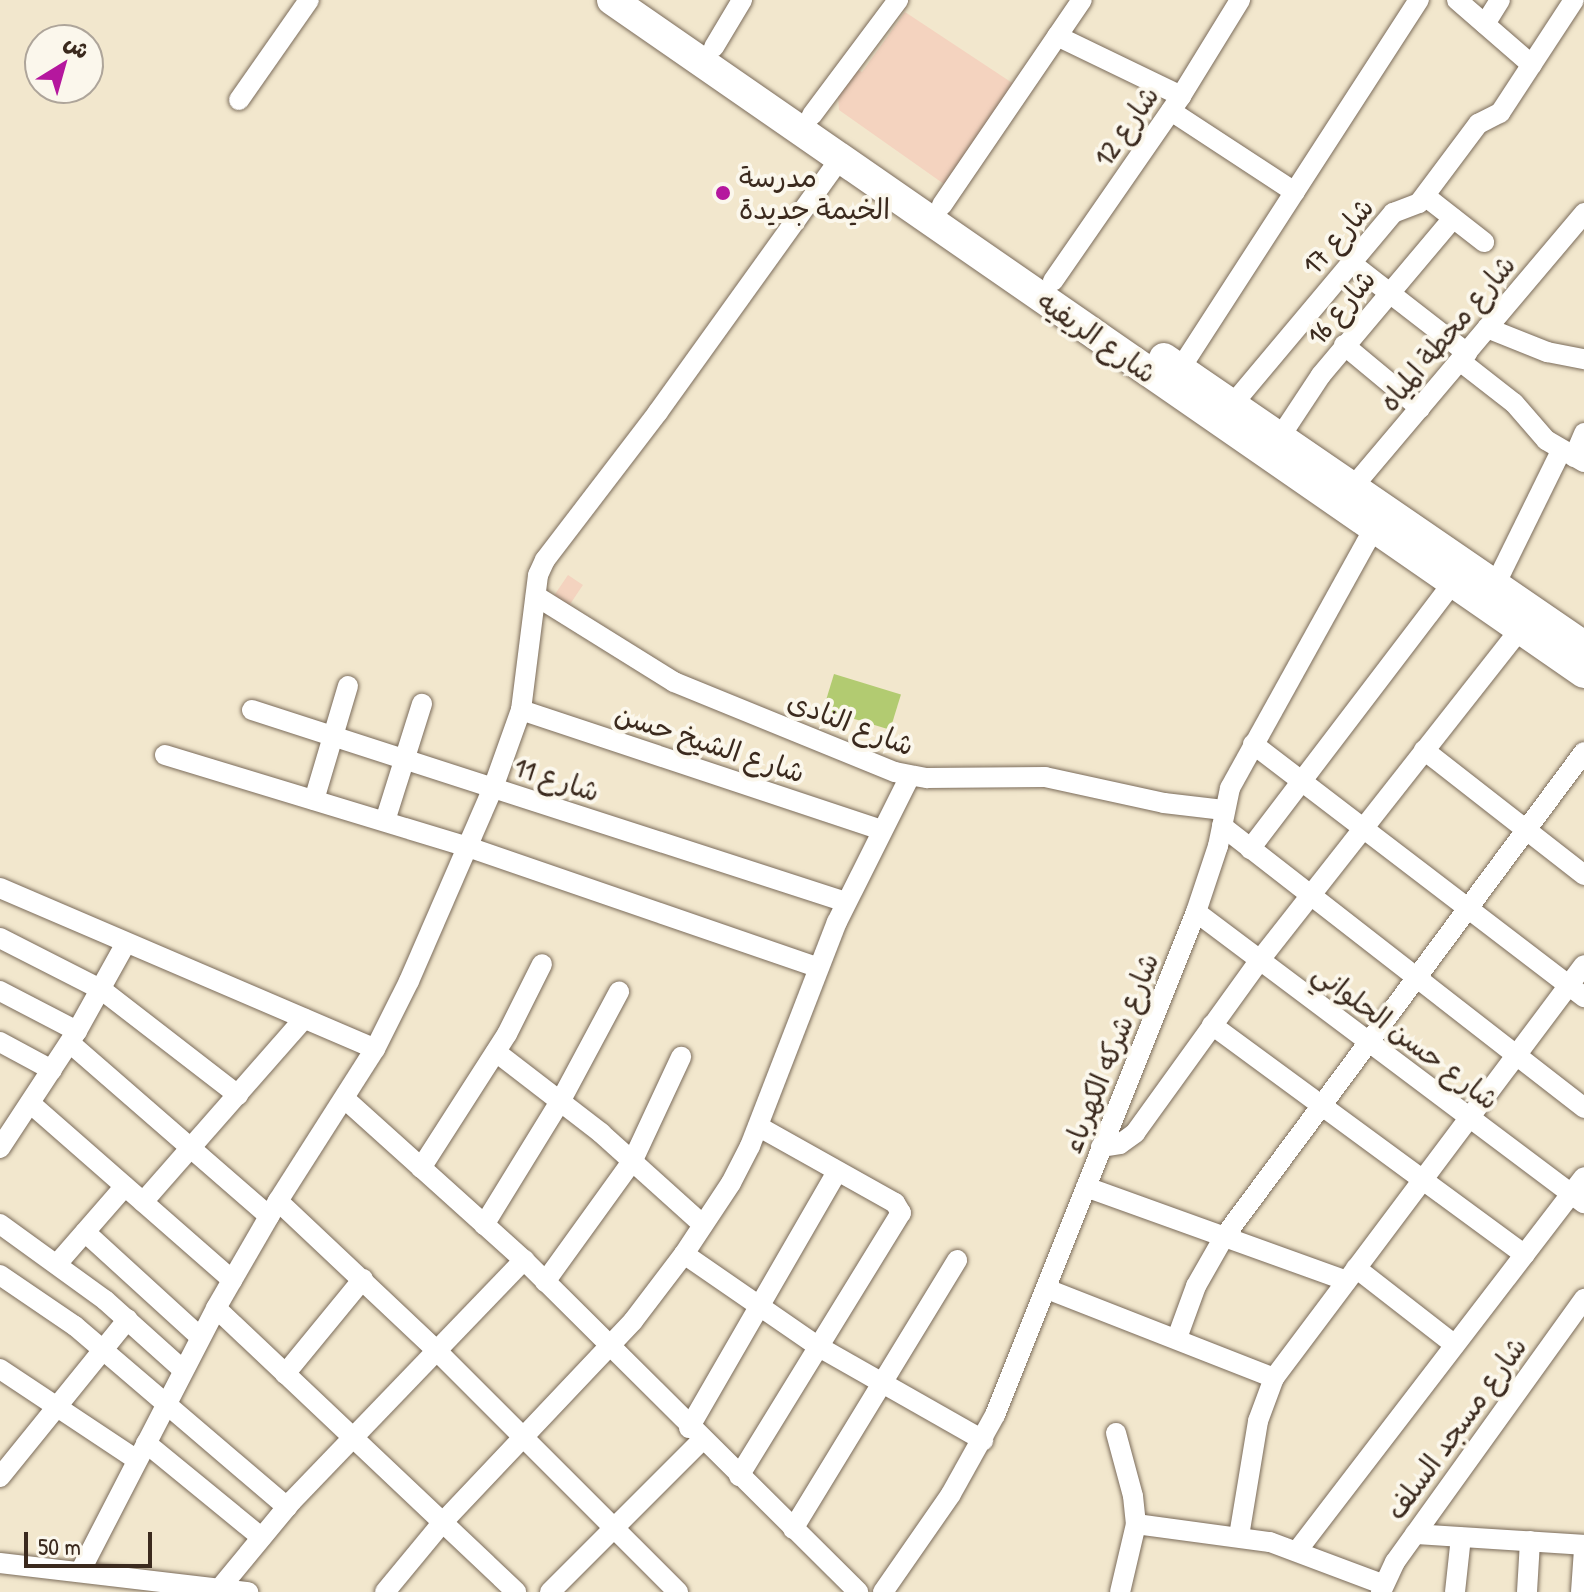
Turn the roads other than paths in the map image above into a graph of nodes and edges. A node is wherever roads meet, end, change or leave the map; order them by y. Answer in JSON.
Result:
{"nodes":[{"id":1,"x":309,"y":0,"type":"edge"},
{"id":2,"x":612,"y":0,"type":"edge"},
{"id":3,"x":742,"y":0,"type":"edge"},
{"id":4,"x":898,"y":0,"type":"edge"},
{"id":5,"x":1082,"y":0,"type":"edge"},
{"id":6,"x":1240,"y":0,"type":"edge"},
{"id":7,"x":1419,"y":0,"type":"edge"},
{"id":8,"x":1457,"y":0,"type":"edge"},
{"id":9,"x":1500,"y":0,"type":"edge"},
{"id":10,"x":1574,"y":0,"type":"edge"},
{"id":11,"x":649,"y":10,"type":"edge"},
{"id":12,"x":1485,"y":24,"type":"junction"},
{"id":13,"x":1057,"y":36,"type":"junction"},
{"id":14,"x":714,"y":47,"type":"junction"},
{"id":15,"x":1532,"y":65,"type":"junction"},
{"id":16,"x":239,"y":100,"type":"dead end"},
{"id":17,"x":1176,"y":103,"type":"junction"},
{"id":18,"x":812,"y":115,"type":"junction"},
{"id":19,"x":840,"y":159,"type":"junction"},
{"id":20,"x":1295,"y":192,"type":"junction"},
{"id":21,"x":1425,"y":196,"type":"junction"},
{"id":22,"x":942,"y":205,"type":"junction"},
{"id":23,"x":1583,"y":215,"type":"edge"},
{"id":24,"x":1453,"y":218,"type":"junction"},
{"id":25,"x":1484,"y":242,"type":"dead end"},
{"id":26,"x":1351,"y":263,"type":"junction"},
{"id":27,"x":1053,"y":281,"type":"junction"},
{"id":28,"x":1389,"y":293,"type":"junction"},
{"id":29,"x":1487,"y":328,"type":"junction"},
{"id":30,"x":1344,"y":345,"type":"junction"},
{"id":31,"x":1463,"y":357,"type":"junction"},
{"id":32,"x":1584,"y":359,"type":"edge"},
{"id":33,"x":1180,"y":369,"type":"junction"},
{"id":34,"x":1232,"y":405,"type":"junction"},
{"id":35,"x":1420,"y":408,"type":"junction"},
{"id":36,"x":1584,"y":433,"type":"edge"},
{"id":37,"x":1280,"y":437,"type":"junction"},
{"id":38,"x":1573,"y":457,"type":"edge"},
{"id":39,"x":1352,"y":488,"type":"junction"},
{"id":40,"x":1373,"y":519,"type":"junction"},
{"id":41,"x":1453,"y":583,"type":"junction"},
{"id":42,"x":1495,"y":585,"type":"junction"},
{"id":43,"x":536,"y":596,"type":"junction"},
{"id":44,"x":1520,"y":629,"type":"junction"},
{"id":45,"x":1583,"y":650,"type":"edge"},
{"id":46,"x":348,"y":686,"type":"dead end"},
{"id":47,"x":422,"y":704,"type":"dead end"},
{"id":48,"x":252,"y":710,"type":"dead end"},
{"id":49,"x":521,"y":710,"type":"junction"},
{"id":50,"x":333,"y":737,"type":"junction"},
{"id":51,"x":1253,"y":744,"type":"junction"},
{"id":52,"x":1424,"y":750,"type":"junction"},
{"id":53,"x":1584,"y":752,"type":"edge"},
{"id":54,"x":165,"y":755,"type":"dead end"},
{"id":55,"x":404,"y":760,"type":"junction"},
{"id":56,"x":910,"y":776,"type":"junction"},
{"id":57,"x":1302,"y":782,"type":"junction"},
{"id":58,"x":493,"y":788,"type":"junction"},
{"id":59,"x":314,"y":800,"type":"junction"},
{"id":60,"x":1223,"y":818,"type":"junction"},
{"id":61,"x":385,"y":821,"type":"junction"},
{"id":62,"x":1363,"y":829,"type":"junction"},
{"id":63,"x":1526,"y":829,"type":"junction"},
{"id":64,"x":882,"y":830,"type":"junction"},
{"id":65,"x":468,"y":847,"type":"junction"},
{"id":66,"x":1250,"y":849,"type":"junction"},
{"id":67,"x":1584,"y":875,"type":"edge"},
{"id":68,"x":0,"y":888,"type":"edge"},
{"id":69,"x":1310,"y":895,"type":"junction"},
{"id":70,"x":846,"y":902,"type":"junction"},
{"id":71,"x":1466,"y":907,"type":"junction"},
{"id":72,"x":1196,"y":912,"type":"junction"},
{"id":73,"x":0,"y":938,"type":"edge"},
{"id":74,"x":126,"y":943,"type":"junction"},
{"id":75,"x":1259,"y":961,"type":"junction"},
{"id":76,"x":542,"y":964,"type":"dead end"},
{"id":77,"x":1584,"y":965,"type":"edge"},
{"id":78,"x":817,"y":967,"type":"junction"},
{"id":79,"x":1415,"y":977,"type":"junction"},
{"id":80,"x":102,"y":990,"type":"junction"},
{"id":81,"x":0,"y":991,"type":"edge"},
{"id":82,"x":1576,"y":991,"type":"edge"},
{"id":83,"x":619,"y":992,"type":"dead end"},
{"id":84,"x":304,"y":1019,"type":"junction"},
{"id":85,"x":1212,"y":1025,"type":"junction"},
{"id":86,"x":74,"y":1037,"type":"junction"},
{"id":87,"x":1367,"y":1041,"type":"junction"},
{"id":88,"x":0,"y":1042,"type":"edge"},
{"id":89,"x":375,"y":1049,"type":"junction"},
{"id":90,"x":496,"y":1052,"type":"junction"},
{"id":91,"x":1516,"y":1055,"type":"junction"},
{"id":92,"x":681,"y":1057,"type":"dead end"},
{"id":93,"x":52,"y":1070,"type":"junction"},
{"id":94,"x":238,"y":1095,"type":"junction"},
{"id":95,"x":345,"y":1099,"type":"junction"},
{"id":96,"x":561,"y":1100,"type":"junction"},
{"id":97,"x":30,"y":1103,"type":"junction"},
{"id":98,"x":1321,"y":1105,"type":"junction"},
{"id":99,"x":1584,"y":1108,"type":"edge"},
{"id":100,"x":1469,"y":1118,"type":"junction"},
{"id":101,"x":7,"y":1123,"type":"edge"},
{"id":102,"x":758,"y":1126,"type":"junction"},
{"id":103,"x":1101,"y":1147,"type":"junction"},
{"id":104,"x":0,"y":1148,"type":"edge"},
{"id":105,"x":192,"y":1149,"type":"junction"},
{"id":106,"x":633,"y":1160,"type":"junction"},
{"id":107,"x":421,"y":1168,"type":"junction"},
{"id":108,"x":837,"y":1172,"type":"junction"},
{"id":109,"x":1423,"y":1180,"type":"junction"},
{"id":110,"x":125,"y":1186,"type":"junction"},
{"id":111,"x":1086,"y":1187,"type":"junction"},
{"id":112,"x":1580,"y":1191,"type":"edge"},
{"id":113,"x":143,"y":1202,"type":"junction"},
{"id":114,"x":273,"y":1209,"type":"junction"},
{"id":115,"x":0,"y":1224,"type":"edge"},
{"id":116,"x":484,"y":1225,"type":"junction"},
{"id":117,"x":703,"y":1225,"type":"junction"},
{"id":118,"x":85,"y":1232,"type":"junction"},
{"id":119,"x":1224,"y":1237,"type":"junction"},
{"id":120,"x":684,"y":1254,"type":"junction"},
{"id":121,"x":1525,"y":1255,"type":"junction"},
{"id":122,"x":524,"y":1260,"type":"junction"},
{"id":123,"x":957,"y":1260,"type":"dead end"},
{"id":124,"x":57,"y":1264,"type":"junction"},
{"id":125,"x":1351,"y":1274,"type":"junction"},
{"id":126,"x":0,"y":1275,"type":"edge"},
{"id":127,"x":363,"y":1279,"type":"junction"},
{"id":128,"x":232,"y":1280,"type":"junction"},
{"id":129,"x":545,"y":1282,"type":"junction"},
{"id":130,"x":1047,"y":1289,"type":"junction"},
{"id":131,"x":1584,"y":1299,"type":"edge"},
{"id":132,"x":758,"y":1307,"type":"junction"},
{"id":133,"x":216,"y":1308,"type":"junction"},
{"id":134,"x":128,"y":1319,"type":"junction"},
{"id":135,"x":200,"y":1337,"type":"junction"},
{"id":136,"x":1177,"y":1338,"type":"junction"},
{"id":137,"x":1455,"y":1345,"type":"junction"},
{"id":138,"x":611,"y":1347,"type":"junction"},
{"id":139,"x":819,"y":1347,"type":"junction"},
{"id":140,"x":102,"y":1349,"type":"junction"},
{"id":141,"x":437,"y":1351,"type":"junction"},
{"id":142,"x":0,"y":1369,"type":"edge"},
{"id":143,"x":183,"y":1370,"type":"junction"},
{"id":144,"x":285,"y":1374,"type":"junction"},
{"id":145,"x":1274,"y":1378,"type":"junction"},
{"id":146,"x":879,"y":1384,"type":"junction"},
{"id":147,"x":166,"y":1403,"type":"junction"},
{"id":148,"x":55,"y":1404,"type":"junction"},
{"id":149,"x":1116,"y":1433,"type":"dead end"},
{"id":150,"x":696,"y":1434,"type":"junction"},
{"id":151,"x":354,"y":1438,"type":"junction"},
{"id":152,"x":524,"y":1438,"type":"junction"},
{"id":153,"x":983,"y":1440,"type":"junction"},
{"id":154,"x":141,"y":1451,"type":"junction"},
{"id":155,"x":1,"y":1474,"type":"edge"},
{"id":156,"x":739,"y":1476,"type":"junction"},
{"id":157,"x":287,"y":1507,"type":"junction"},
{"id":158,"x":442,"y":1523,"type":"junction"},
{"id":159,"x":1136,"y":1524,"type":"junction"},
{"id":160,"x":615,"y":1527,"type":"junction"},
{"id":161,"x":793,"y":1529,"type":"junction"},
{"id":162,"x":1415,"y":1534,"type":"junction"},
{"id":163,"x":1239,"y":1536,"type":"junction"},
{"id":164,"x":261,"y":1537,"type":"junction"},
{"id":165,"x":1461,"y":1537,"type":"junction"},
{"id":166,"x":1530,"y":1541,"type":"junction"},
{"id":167,"x":1584,"y":1547,"type":"edge"},
{"id":168,"x":1297,"y":1551,"type":"junction"},
{"id":169,"x":0,"y":1563,"type":"edge"},
{"id":170,"x":80,"y":1572,"type":"junction"},
{"id":171,"x":220,"y":1588,"type":"junction"},
{"id":172,"x":1382,"y":1588,"type":"edge"},
{"id":173,"x":248,"y":1592,"type":"edge"},
{"id":174,"x":385,"y":1592,"type":"edge"},
{"id":175,"x":516,"y":1592,"type":"edge"},
{"id":176,"x":550,"y":1592,"type":"edge"},
{"id":177,"x":678,"y":1592,"type":"edge"},
{"id":178,"x":858,"y":1592,"type":"edge"},
{"id":179,"x":883,"y":1592,"type":"edge"},
{"id":180,"x":1120,"y":1592,"type":"edge"},
{"id":181,"x":1455,"y":1592,"type":"edge"},
{"id":182,"x":1527,"y":1592,"type":"edge"},
{"id":183,"x":1581,"y":1592,"type":"edge"}],
"edges":[{"from":1,"to":16,"type":"street"},
{"from":2,"to":11,"type":"street","name":"شارع الريفيه"},
{"from":3,"to":14,"type":"street"},
{"from":4,"to":18,"type":"street"},
{"from":5,"to":13,"type":"street"},
{"from":6,"to":17,"type":"street","name":"شارع 12"},
{"from":7,"to":20,"type":"street"},
{"from":8,"to":12,"type":"street"},
{"from":9,"to":12,"type":"street"},
{"from":10,"to":15,"type":"street","name":"شارع 17"},
{"from":11,"to":14,"type":"street","name":"شارع الريفيه"},
{"from":11,"to":19,"type":"street","name":"شارع الريفيه"},
{"from":12,"to":15,"type":"street"},
{"from":13,"to":17,"type":"street"},
{"from":13,"to":22,"type":"street"},
{"from":14,"to":18,"type":"street","name":"شارع الريفيه"},
{"from":15,"to":21,"type":"street","name":"شارع 17"},
{"from":17,"to":20,"type":"street"},
{"from":17,"to":27,"type":"street","name":"شارع 12"},
{"from":18,"to":22,"type":"street","name":"شارع الريفيه"},
{"from":19,"to":40,"type":"street","name":"شارع الريفيه"},
{"from":19,"to":43,"type":"street"},
{"from":20,"to":33,"type":"street"},
{"from":21,"to":24,"type":"street"},
{"from":21,"to":26,"type":"street","name":"شارع 17"},
{"from":22,"to":27,"type":"street","name":"شارع الريفيه"},
{"from":23,"to":29,"type":"street","name":"شارع محطة المياه"},
{"from":24,"to":25,"type":"street"},
{"from":24,"to":28,"type":"street","name":"شارع 16"},
{"from":26,"to":28,"type":"street"},
{"from":26,"to":34,"type":"street","name":"شارع 17"},
{"from":27,"to":33,"type":"street","name":"شارع الريفيه"},
{"from":28,"to":30,"type":"street","name":"شارع 16"},
{"from":28,"to":31,"type":"street"},
{"from":29,"to":31,"type":"street","name":"شارع محطة المياه"},
{"from":29,"to":32,"type":"street"},
{"from":30,"to":35,"type":"street"},
{"from":30,"to":37,"type":"street","name":"شارع 16"},
{"from":31,"to":35,"type":"street","name":"شارع محطة المياه"},
{"from":31,"to":38,"type":"street"},
{"from":33,"to":34,"type":"street","name":"شارع الريفيه"},
{"from":34,"to":37,"type":"street","name":"شارع الريفيه"},
{"from":35,"to":39,"type":"street","name":"شارع محطة المياه"},
{"from":36,"to":38,"type":"street"},
{"from":37,"to":39,"type":"street","name":"شارع الريفيه"},
{"from":38,"to":42,"type":"street"},
{"from":39,"to":40,"type":"street","name":"شارع الريفيه"},
{"from":40,"to":41,"type":"street","name":"شارع الريفيه"},
{"from":40,"to":42,"type":"street","name":"شارع الريفيه"},
{"from":40,"to":51,"type":"street","name":"شارع شركه الكهرباء"},
{"from":41,"to":44,"type":"street","name":"شارع الريفيه"},
{"from":41,"to":57,"type":"street"},
{"from":42,"to":45,"type":"street","name":"شارع الريفيه"},
{"from":43,"to":49,"type":"street"},
{"from":43,"to":56,"type":"street","name":"شارع النادى"},
{"from":44,"to":45,"type":"street","name":"شارع الريفيه"},
{"from":44,"to":52,"type":"street"},
{"from":46,"to":50,"type":"street"},
{"from":47,"to":55,"type":"street"},
{"from":48,"to":50,"type":"street","name":"شارع 11"},
{"from":49,"to":58,"type":"street"},
{"from":49,"to":64,"type":"street","name":"شارع الشيخ حسن"},
{"from":50,"to":55,"type":"street","name":"شارع 11"},
{"from":50,"to":59,"type":"street"},
{"from":51,"to":57,"type":"street"},
{"from":51,"to":60,"type":"street","name":"شارع شركه الكهرباء"},
{"from":52,"to":62,"type":"street"},
{"from":52,"to":63,"type":"street"},
{"from":53,"to":63,"type":"street"},
{"from":54,"to":59,"type":"street"},
{"from":55,"to":58,"type":"street","name":"شارع 11"},
{"from":55,"to":61,"type":"street"},
{"from":56,"to":60,"type":"street","name":"شارع النادى"},
{"from":56,"to":64,"type":"street"},
{"from":57,"to":62,"type":"street"},
{"from":57,"to":66,"type":"street"},
{"from":58,"to":65,"type":"street"},
{"from":58,"to":70,"type":"street","name":"شارع 11"},
{"from":59,"to":61,"type":"street"},
{"from":60,"to":66,"type":"street"},
{"from":60,"to":72,"type":"street","name":"شارع شركه الكهرباء"},
{"from":61,"to":65,"type":"street"},
{"from":62,"to":69,"type":"street"},
{"from":62,"to":71,"type":"street"},
{"from":63,"to":67,"type":"street"},
{"from":63,"to":71,"type":"street"},
{"from":64,"to":70,"type":"street"},
{"from":65,"to":78,"type":"street"},
{"from":65,"to":89,"type":"street"},
{"from":66,"to":69,"type":"street"},
{"from":68,"to":74,"type":"street"},
{"from":69,"to":75,"type":"street"},
{"from":69,"to":79,"type":"street"},
{"from":70,"to":78,"type":"street"},
{"from":71,"to":79,"type":"street"},
{"from":71,"to":82,"type":"street"},
{"from":72,"to":75,"type":"street","name":"شارع حسن الحلواني"},
{"from":72,"to":103,"type":"street","name":"شارع شركه الكهرباء"},
{"from":73,"to":80,"type":"street"},
{"from":74,"to":80,"type":"street"},
{"from":74,"to":84,"type":"street"},
{"from":75,"to":85,"type":"street"},
{"from":75,"to":87,"type":"street","name":"شارع حسن الحلواني"},
{"from":76,"to":90,"type":"street"},
{"from":77,"to":82,"type":"street"},
{"from":78,"to":102,"type":"street"},
{"from":79,"to":87,"type":"street"},
{"from":79,"to":91,"type":"street"},
{"from":80,"to":86,"type":"street"},
{"from":80,"to":94,"type":"street"},
{"from":81,"to":86,"type":"street"},
{"from":82,"to":91,"type":"street"},
{"from":83,"to":96,"type":"street"},
{"from":84,"to":89,"type":"street"},
{"from":84,"to":94,"type":"street"},
{"from":85,"to":98,"type":"street"},
{"from":85,"to":103,"type":"street"},
{"from":86,"to":93,"type":"street"},
{"from":86,"to":105,"type":"street"},
{"from":87,"to":98,"type":"street"},
{"from":87,"to":100,"type":"street","name":"شارع حسن الحلواني"},
{"from":88,"to":93,"type":"street"},
{"from":89,"to":95,"type":"street"},
{"from":90,"to":96,"type":"street"},
{"from":90,"to":107,"type":"street"},
{"from":91,"to":99,"type":"street"},
{"from":91,"to":100,"type":"street"},
{"from":92,"to":106,"type":"street"},
{"from":93,"to":97,"type":"street"},
{"from":94,"to":105,"type":"street"},
{"from":95,"to":107,"type":"street"},
{"from":95,"to":114,"type":"street"},
{"from":96,"to":106,"type":"street"},
{"from":96,"to":116,"type":"street"},
{"from":97,"to":101,"type":"street"},
{"from":97,"to":110,"type":"street"},
{"from":98,"to":109,"type":"street"},
{"from":98,"to":119,"type":"street"},
{"from":100,"to":109,"type":"street"},
{"from":100,"to":112,"type":"street","name":"شارع حسن الحلواني"},
{"from":101,"to":104,"type":"street"},
{"from":102,"to":108,"type":"street"},
{"from":102,"to":117,"type":"street"},
{"from":103,"to":111,"type":"street","name":"شارع شركه الكهرباء"},
{"from":105,"to":113,"type":"street"},
{"from":105,"to":114,"type":"street"},
{"from":106,"to":117,"type":"street"},
{"from":106,"to":129,"type":"street"},
{"from":107,"to":116,"type":"street"},
{"from":108,"to":132,"type":"street"},
{"from":108,"to":139,"type":"street"},
{"from":109,"to":121,"type":"street"},
{"from":109,"to":125,"type":"street"},
{"from":110,"to":113,"type":"street"},
{"from":110,"to":118,"type":"street"},
{"from":111,"to":119,"type":"street"},
{"from":111,"to":130,"type":"street","name":"شارع شركه الكهرباء"},
{"from":112,"to":121,"type":"street"},
{"from":113,"to":128,"type":"street"},
{"from":114,"to":127,"type":"street"},
{"from":114,"to":128,"type":"street"},
{"from":115,"to":124,"type":"street"},
{"from":116,"to":122,"type":"street"},
{"from":117,"to":120,"type":"street"},
{"from":118,"to":124,"type":"street"},
{"from":118,"to":135,"type":"street"},
{"from":119,"to":125,"type":"street"},
{"from":119,"to":136,"type":"street"},
{"from":120,"to":132,"type":"street"},
{"from":120,"to":138,"type":"street"},
{"from":121,"to":137,"type":"street"},
{"from":122,"to":129,"type":"street"},
{"from":122,"to":141,"type":"street"},
{"from":123,"to":146,"type":"street"},
{"from":124,"to":134,"type":"street"},
{"from":125,"to":137,"type":"street"},
{"from":125,"to":145,"type":"street"},
{"from":126,"to":140,"type":"street"},
{"from":127,"to":141,"type":"street"},
{"from":127,"to":144,"type":"street"},
{"from":128,"to":133,"type":"street"},
{"from":129,"to":138,"type":"street"},
{"from":130,"to":136,"type":"street"},
{"from":130,"to":153,"type":"street","name":"شارع شركه الكهرباء"},
{"from":131,"to":162,"type":"street","name":"شارع مسجد السلف"},
{"from":132,"to":139,"type":"street"},
{"from":132,"to":150,"type":"street"},
{"from":133,"to":135,"type":"street"},
{"from":133,"to":144,"type":"street"},
{"from":134,"to":140,"type":"street"},
{"from":134,"to":143,"type":"street"},
{"from":135,"to":143,"type":"street"},
{"from":136,"to":145,"type":"street"},
{"from":137,"to":168,"type":"street"},
{"from":138,"to":150,"type":"street"},
{"from":138,"to":152,"type":"street"},
{"from":139,"to":146,"type":"street"},
{"from":139,"to":156,"type":"street"},
{"from":140,"to":147,"type":"street"},
{"from":140,"to":148,"type":"street"},
{"from":141,"to":151,"type":"street"},
{"from":141,"to":152,"type":"street"},
{"from":142,"to":148,"type":"street"},
{"from":143,"to":147,"type":"street"},
{"from":144,"to":151,"type":"street"},
{"from":145,"to":163,"type":"street"},
{"from":146,"to":153,"type":"street"},
{"from":146,"to":161,"type":"street"},
{"from":147,"to":154,"type":"street"},
{"from":147,"to":157,"type":"street"},
{"from":148,"to":154,"type":"street"},
{"from":148,"to":155,"type":"street"},
{"from":149,"to":159,"type":"street"},
{"from":150,"to":156,"type":"street"},
{"from":150,"to":160,"type":"street"},
{"from":151,"to":157,"type":"street"},
{"from":151,"to":158,"type":"street"},
{"from":152,"to":158,"type":"street"},
{"from":152,"to":160,"type":"street"},
{"from":153,"to":179,"type":"street","name":"شارع شركه الكهرباء"},
{"from":154,"to":164,"type":"street"},
{"from":154,"to":170,"type":"street"},
{"from":156,"to":161,"type":"street"},
{"from":157,"to":164,"type":"street"},
{"from":158,"to":174,"type":"street"},
{"from":158,"to":175,"type":"street"},
{"from":159,"to":163,"type":"street"},
{"from":159,"to":180,"type":"street"},
{"from":160,"to":176,"type":"street"},
{"from":160,"to":177,"type":"street"},
{"from":161,"to":178,"type":"street"},
{"from":162,"to":165,"type":"street"},
{"from":162,"to":172,"type":"street","name":"شارع مسجد السلف"},
{"from":163,"to":168,"type":"street"},
{"from":164,"to":171,"type":"street"},
{"from":165,"to":166,"type":"street"},
{"from":165,"to":181,"type":"street"},
{"from":166,"to":167,"type":"street"},
{"from":166,"to":182,"type":"street"},
{"from":167,"to":183,"type":"street"},
{"from":168,"to":172,"type":"street"},
{"from":169,"to":170,"type":"street"},
{"from":170,"to":171,"type":"street"},
{"from":171,"to":173,"type":"street"}]}
